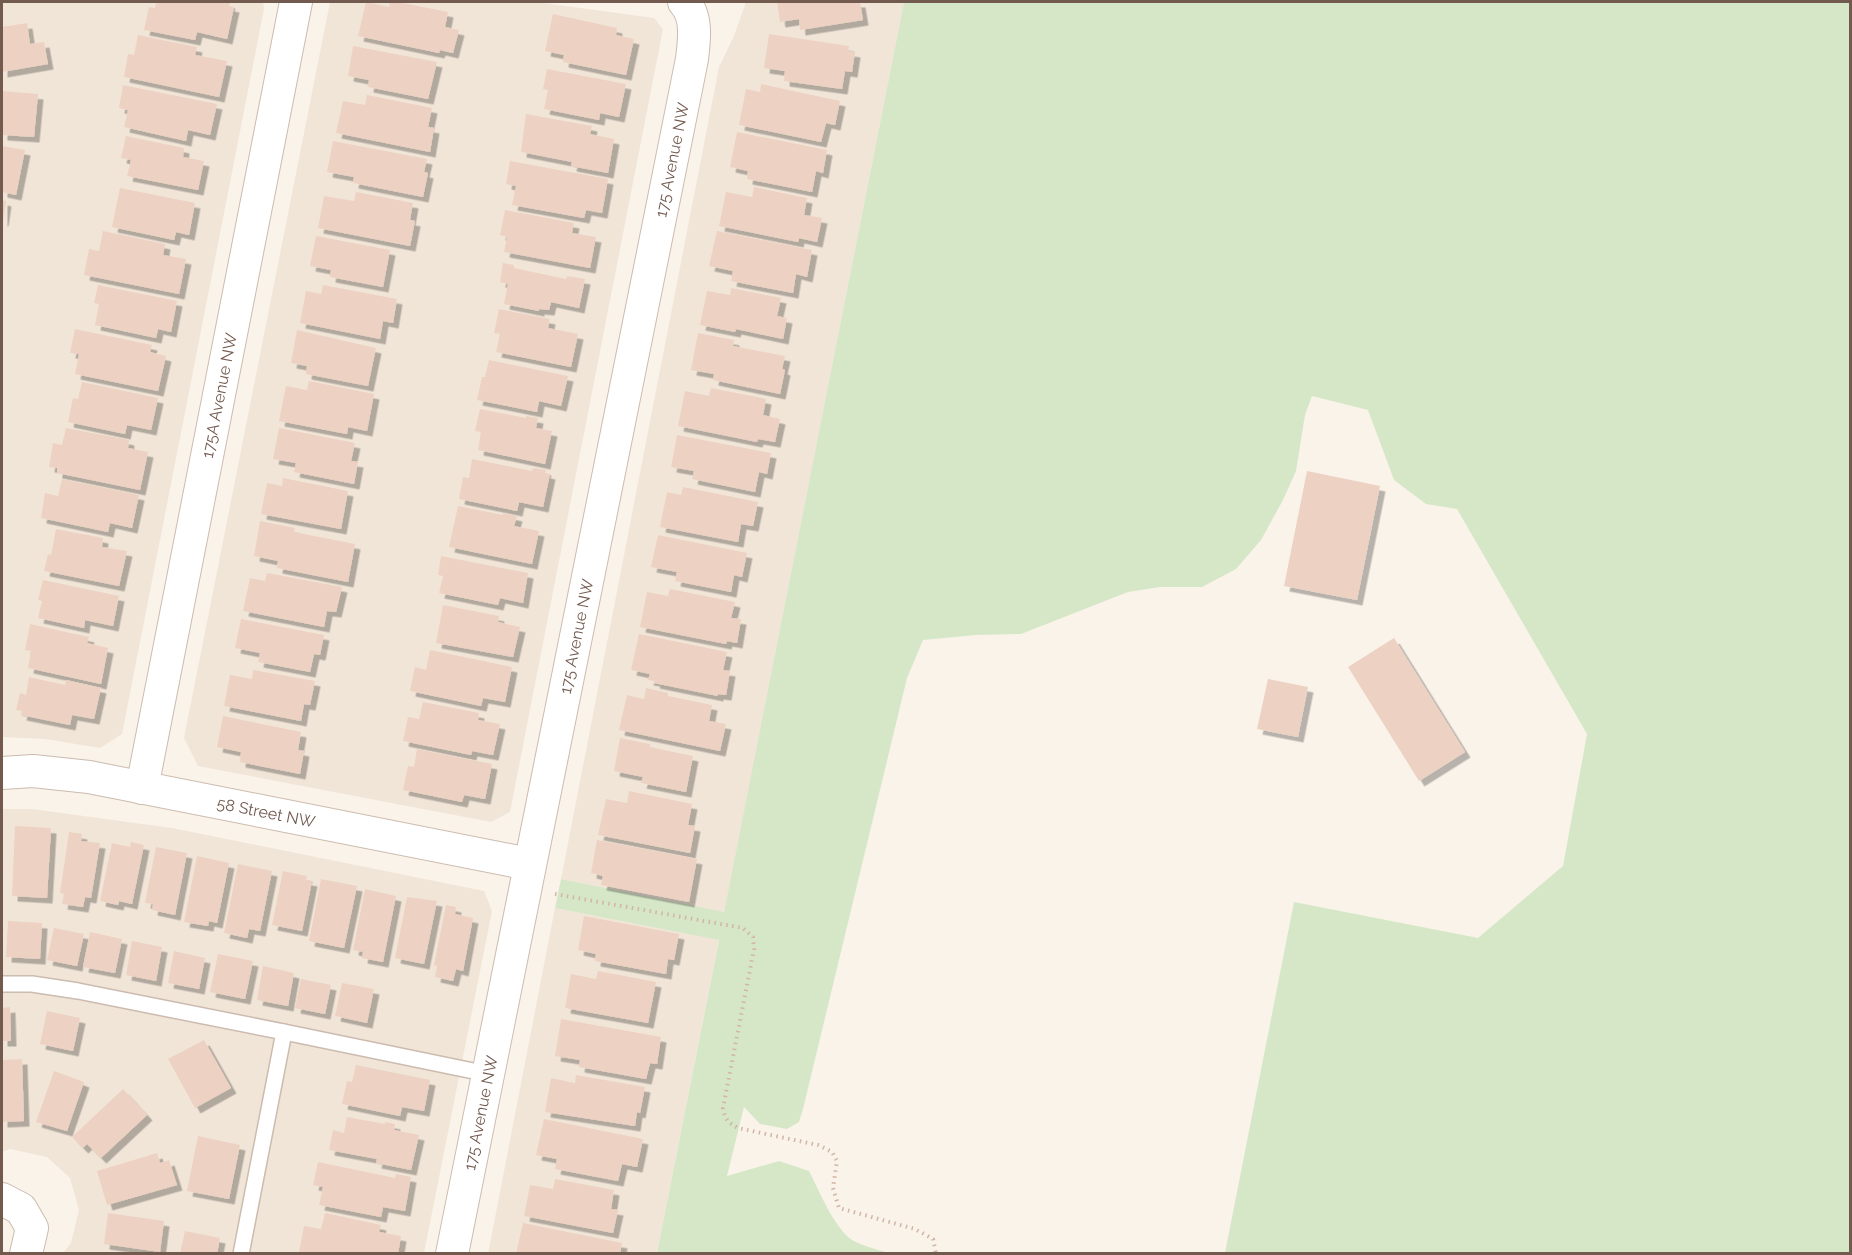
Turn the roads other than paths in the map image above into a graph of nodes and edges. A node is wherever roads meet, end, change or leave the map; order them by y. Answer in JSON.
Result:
{"nodes":[{"id":1,"x":296,"y":2,"type":"edge"},
{"id":2,"x":688,"y":10,"type":"edge"},
{"id":3,"x":2,"y":773,"type":"edge"},
{"id":4,"x":142,"y":788,"type":"junction"},
{"id":5,"x":529,"y":864,"type":"junction"},
{"id":6,"x":2,"y":984,"type":"edge"},
{"id":7,"x":284,"y":1032,"type":"junction"},
{"id":8,"x":488,"y":1074,"type":"junction"},
{"id":9,"x":2,"y":1199,"type":"edge"},
{"id":10,"x":26,"y":1254,"type":"edge"},
{"id":11,"x":241,"y":1254,"type":"edge"},
{"id":12,"x":452,"y":1254,"type":"edge"}],
"edges":[{"from":1,"to":4,"type":"street","name":"175A Avenue NW"},
{"from":2,"to":5,"type":"street","name":"175 Avenue NW"},
{"from":3,"to":4,"type":"street","name":"58 Street NW"},
{"from":4,"to":5,"type":"street","name":"58 Street NW"},
{"from":5,"to":8,"type":"street","name":"175 Avenue NW"},
{"from":6,"to":7,"type":"lane"},
{"from":7,"to":8,"type":"lane"},
{"from":7,"to":11,"type":"lane"},
{"from":8,"to":12,"type":"street","name":"175 Avenue NW"},
{"from":9,"to":10,"type":"street"}]}
